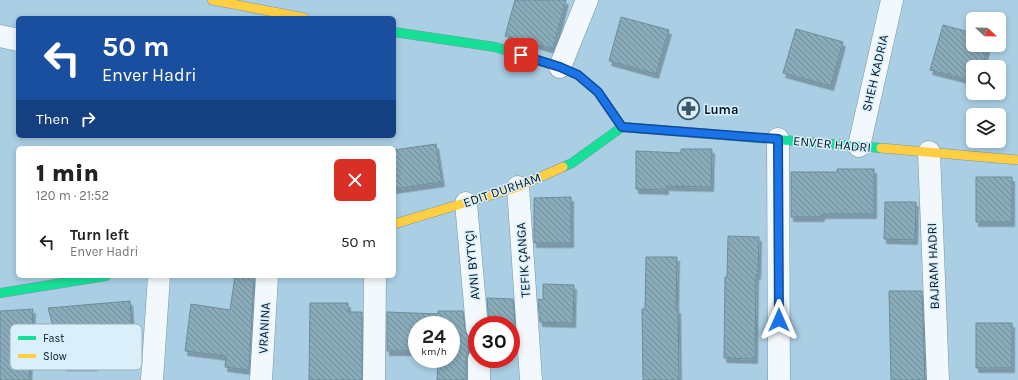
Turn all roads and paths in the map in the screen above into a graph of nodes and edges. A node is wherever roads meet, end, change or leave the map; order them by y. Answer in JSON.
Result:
{"nodes":[{"id":1,"x":212,"y":0,"type":"edge"},
{"id":2,"x":587,"y":0,"type":"edge"},
{"id":3,"x":892,"y":0,"type":"edge"},
{"id":4,"x":292,"y":16,"type":"edge"},
{"id":5,"x":396,"y":32,"type":"edge"},
{"id":6,"x":0,"y":36,"type":"edge"},
{"id":7,"x":16,"y":40,"type":"edge"},
{"id":8,"x":560,"y":67,"type":"junction"},
{"id":9,"x":622,"y":127,"type":"junction"},
{"id":10,"x":778,"y":139,"type":"junction"},
{"id":11,"x":859,"y":146,"type":"junction"},
{"id":12,"x":929,"y":152,"type":"junction"},
{"id":13,"x":1018,"y":160,"type":"edge"},
{"id":14,"x":518,"y":187,"type":"junction"},
{"id":15,"x":466,"y":202,"type":"junction"},
{"id":16,"x":396,"y":223,"type":"edge"},
{"id":17,"x":94,"y":278,"type":"edge"},
{"id":18,"x":160,"y":278,"type":"edge"},
{"id":19,"x":267,"y":278,"type":"edge"},
{"id":20,"x":374,"y":278,"type":"edge"},
{"id":21,"x":0,"y":293,"type":"edge"},
{"id":22,"x":476,"y":316,"type":"edge"},
{"id":23,"x":479,"y":368,"type":"edge"},
{"id":24,"x":152,"y":380,"type":"edge"},
{"id":25,"x":261,"y":380,"type":"edge"},
{"id":26,"x":374,"y":380,"type":"edge"},
{"id":27,"x":479,"y":380,"type":"edge"},
{"id":28,"x":530,"y":380,"type":"edge"},
{"id":29,"x":779,"y":380,"type":"edge"},
{"id":30,"x":938,"y":380,"type":"edge"}],
"edges":[{"from":1,"to":4,"type":"street"},
{"from":2,"to":8,"type":"street"},
{"from":3,"to":11,"type":"street","name":"SHEH KADRIA"},
{"from":5,"to":8,"type":"street"},
{"from":6,"to":7,"type":"street"},
{"from":8,"to":9,"type":"street"},
{"from":9,"to":10,"type":"street","name":"ENVER HADRI"},
{"from":9,"to":14,"type":"street","name":"EDIT DURHAM"},
{"from":10,"to":11,"type":"street","name":"ENVER HADRI"},
{"from":10,"to":29,"type":"street"},
{"from":11,"to":12,"type":"street","name":"ENVER HADRI"},
{"from":12,"to":13,"type":"street","name":"ENVER HADRI"},
{"from":12,"to":30,"type":"street","name":"BAJRAM HADRI"},
{"from":14,"to":15,"type":"street","name":"EDIT DURHAM"},
{"from":14,"to":28,"type":"street","name":"TEFIK ÇANGA"},
{"from":15,"to":16,"type":"street","name":"EDIT DURHAM"},
{"from":15,"to":22,"type":"street","name":"AVNI BYTYÇI"},
{"from":17,"to":21,"type":"street"},
{"from":18,"to":24,"type":"street"},
{"from":19,"to":25,"type":"street","name":"VRANINA"},
{"from":20,"to":26,"type":"street"},
{"from":23,"to":27,"type":"street"}]}
